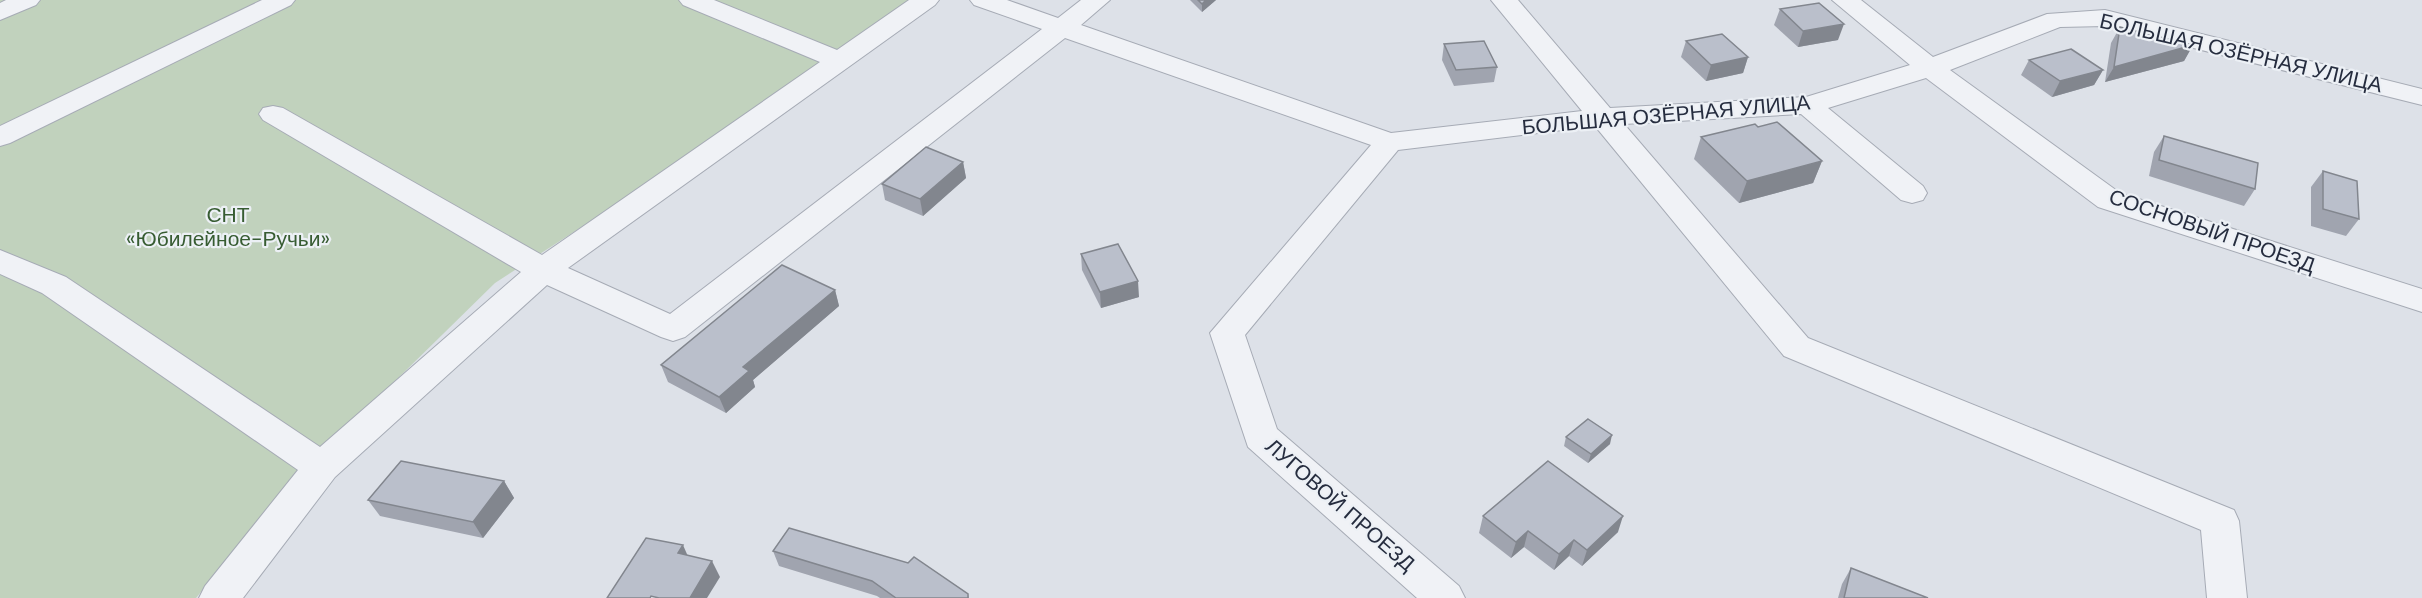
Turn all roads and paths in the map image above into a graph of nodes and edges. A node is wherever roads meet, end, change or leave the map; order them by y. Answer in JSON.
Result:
{"nodes":[{"id":1,"x":27,"y":0,"type":"edge"},
{"id":2,"x":282,"y":0,"type":"edge"},
{"id":3,"x":692,"y":0,"type":"edge"},
{"id":4,"x":926,"y":0,"type":"edge"},
{"id":5,"x":983,"y":0,"type":"edge"},
{"id":6,"x":1097,"y":0,"type":"edge"},
{"id":7,"x":1504,"y":0,"type":"edge"},
{"id":8,"x":1845,"y":0,"type":"edge"},
{"id":9,"x":2075,"y":9,"type":"edge"},
{"id":10,"x":0,"y":12,"type":"edge"},
{"id":11,"x":1062,"y":28,"type":"junction"},
{"id":12,"x":838,"y":60,"type":"junction"},
{"id":13,"x":1930,"y":68,"type":"junction"},
{"id":14,"x":2422,"y":97,"type":"edge"},
{"id":15,"x":1808,"y":105,"type":"junction"},
{"id":16,"x":273,"y":114,"type":"dead end"},
{"id":17,"x":1603,"y":117,"type":"junction"},
{"id":18,"x":0,"y":137,"type":"edge"},
{"id":19,"x":1389,"y":142,"type":"junction"},
{"id":20,"x":1912,"y":193,"type":"dead end"},
{"id":21,"x":0,"y":261,"type":"edge"},
{"id":22,"x":543,"y":270,"type":"junction"},
{"id":23,"x":2422,"y":301,"type":"edge"},
{"id":24,"x":322,"y":467,"type":"junction"},
{"id":25,"x":219,"y":598,"type":"edge"},
{"id":26,"x":1445,"y":598,"type":"edge"},
{"id":27,"x":2227,"y":598,"type":"edge"}],
"edges":[{"from":1,"to":10,"type":"street"},
{"from":2,"to":18,"type":"street"},
{"from":3,"to":12,"type":"street"},
{"from":4,"to":12,"type":"street"},
{"from":5,"to":11,"type":"street","name":"БОЛЬШАЯ ОЗЁРНАЯ УЛИЦА"},
{"from":6,"to":11,"type":"street"},
{"from":7,"to":17,"type":"street"},
{"from":8,"to":13,"type":"street","name":"СОСНОВЫЙ ПРОЕЗД"},
{"from":9,"to":13,"type":"street","name":"БОЛЬШАЯ ОЗЁРНАЯ УЛИЦА"},
{"from":9,"to":14,"type":"street","name":"БОЛЬШАЯ ОЗЁРНАЯ УЛИЦА"},
{"from":11,"to":19,"type":"street","name":"БОЛЬШАЯ ОЗЁРНАЯ УЛИЦА"},
{"from":11,"to":22,"type":"street"},
{"from":12,"to":22,"type":"street"},
{"from":13,"to":15,"type":"street","name":"БОЛЬШАЯ ОЗЁРНАЯ УЛИЦА"},
{"from":13,"to":23,"type":"street","name":"СОСНОВЫЙ ПРОЕЗД"},
{"from":15,"to":17,"type":"street","name":"БОЛЬШАЯ ОЗЁРНАЯ УЛИЦА"},
{"from":15,"to":20,"type":"street"},
{"from":16,"to":22,"type":"street"},
{"from":17,"to":19,"type":"street","name":"БОЛЬШАЯ ОЗЁРНАЯ УЛИЦА"},
{"from":17,"to":27,"type":"street"},
{"from":19,"to":26,"type":"street","name":"ЛУГОВОЙ ПРОЕЗД"},
{"from":21,"to":24,"type":"street"},
{"from":22,"to":24,"type":"street"},
{"from":24,"to":25,"type":"street"}]}
